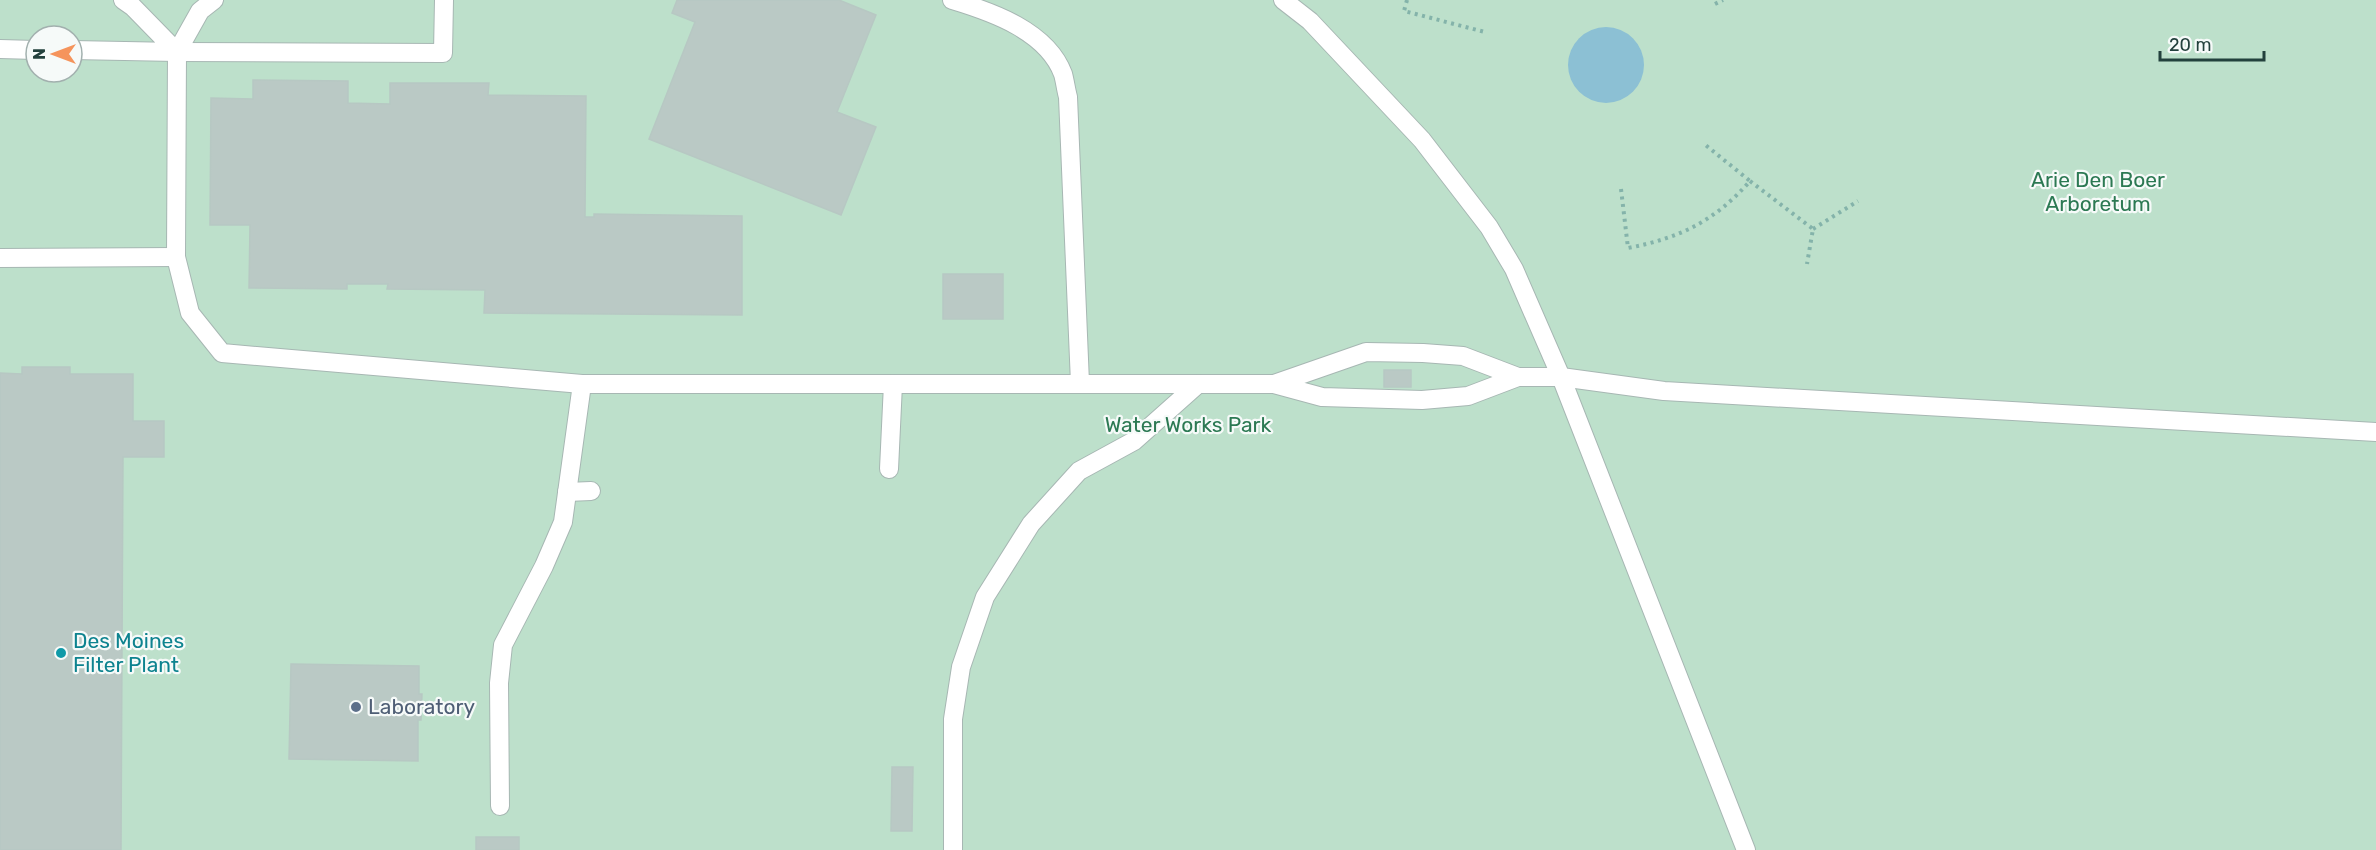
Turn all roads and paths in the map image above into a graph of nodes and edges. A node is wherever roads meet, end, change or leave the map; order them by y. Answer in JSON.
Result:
{"nodes":[{"id":1,"x":123,"y":0,"type":"edge"},
{"id":2,"x":214,"y":0,"type":"edge"},
{"id":3,"x":444,"y":0,"type":"edge"},
{"id":4,"x":952,"y":0,"type":"edge"},
{"id":5,"x":1283,"y":0,"type":"edge"},
{"id":6,"x":1407,"y":0,"type":"edge"},
{"id":7,"x":1723,"y":0,"type":"edge"},
{"id":8,"x":1715,"y":4,"type":"dead end"},
{"id":9,"x":1485,"y":32,"type":"dead end"},
{"id":10,"x":0,"y":49,"type":"edge"},
{"id":11,"x":24,"y":50,"type":"edge"},
{"id":12,"x":84,"y":50,"type":"edge"},
{"id":13,"x":177,"y":52,"type":"junction"},
{"id":14,"x":1703,"y":143,"type":"dead end"},
{"id":15,"x":1750,"y":181,"type":"junction"},
{"id":16,"x":1621,"y":189,"type":"dead end"},
{"id":17,"x":1858,"y":201,"type":"dead end"},
{"id":18,"x":1813,"y":229,"type":"junction"},
{"id":19,"x":176,"y":257,"type":"junction"},
{"id":20,"x":0,"y":258,"type":"edge"},
{"id":21,"x":1808,"y":264,"type":"dead end"},
{"id":22,"x":1518,"y":377,"type":"junction"},
{"id":23,"x":1562,"y":378,"type":"junction"},
{"id":24,"x":582,"y":384,"type":"junction"},
{"id":25,"x":893,"y":384,"type":"junction"},
{"id":26,"x":1080,"y":384,"type":"junction"},
{"id":27,"x":1198,"y":384,"type":"junction"},
{"id":28,"x":1274,"y":384,"type":"junction"},
{"id":29,"x":2376,"y":432,"type":"edge"},
{"id":30,"x":889,"y":469,"type":"dead end"},
{"id":31,"x":591,"y":491,"type":"dead end"},
{"id":32,"x":567,"y":492,"type":"junction"},
{"id":33,"x":500,"y":806,"type":"dead end"},
{"id":34,"x":953,"y":850,"type":"edge"},
{"id":35,"x":1746,"y":850,"type":"edge"}],
"edges":[{"from":1,"to":13,"type":"lane"},
{"from":2,"to":13,"type":"lane"},
{"from":3,"to":13,"type":"lane"},
{"from":4,"to":26,"type":"lane"},
{"from":5,"to":23,"type":"lane"},
{"from":6,"to":9,"type":"path"},
{"from":7,"to":8,"type":"path"},
{"from":10,"to":11,"type":"lane"},
{"from":12,"to":13,"type":"lane"},
{"from":13,"to":19,"type":"lane"},
{"from":14,"to":15,"type":"path"},
{"from":15,"to":16,"type":"path"},
{"from":15,"to":18,"type":"path"},
{"from":17,"to":18,"type":"path"},
{"from":18,"to":21,"type":"path"},
{"from":19,"to":20,"type":"lane"},
{"from":19,"to":24,"type":"lane"},
{"from":22,"to":23,"type":"lane"},
{"from":22,"to":28,"type":"lane"},
{"from":22,"to":28,"type":"lane"},
{"from":23,"to":29,"type":"lane"},
{"from":23,"to":35,"type":"lane"},
{"from":24,"to":25,"type":"lane"},
{"from":24,"to":32,"type":"lane"},
{"from":25,"to":26,"type":"lane"},
{"from":25,"to":30,"type":"lane"},
{"from":26,"to":27,"type":"lane"},
{"from":27,"to":28,"type":"lane"},
{"from":27,"to":34,"type":"lane"},
{"from":31,"to":32,"type":"lane"},
{"from":32,"to":33,"type":"lane"}]}
